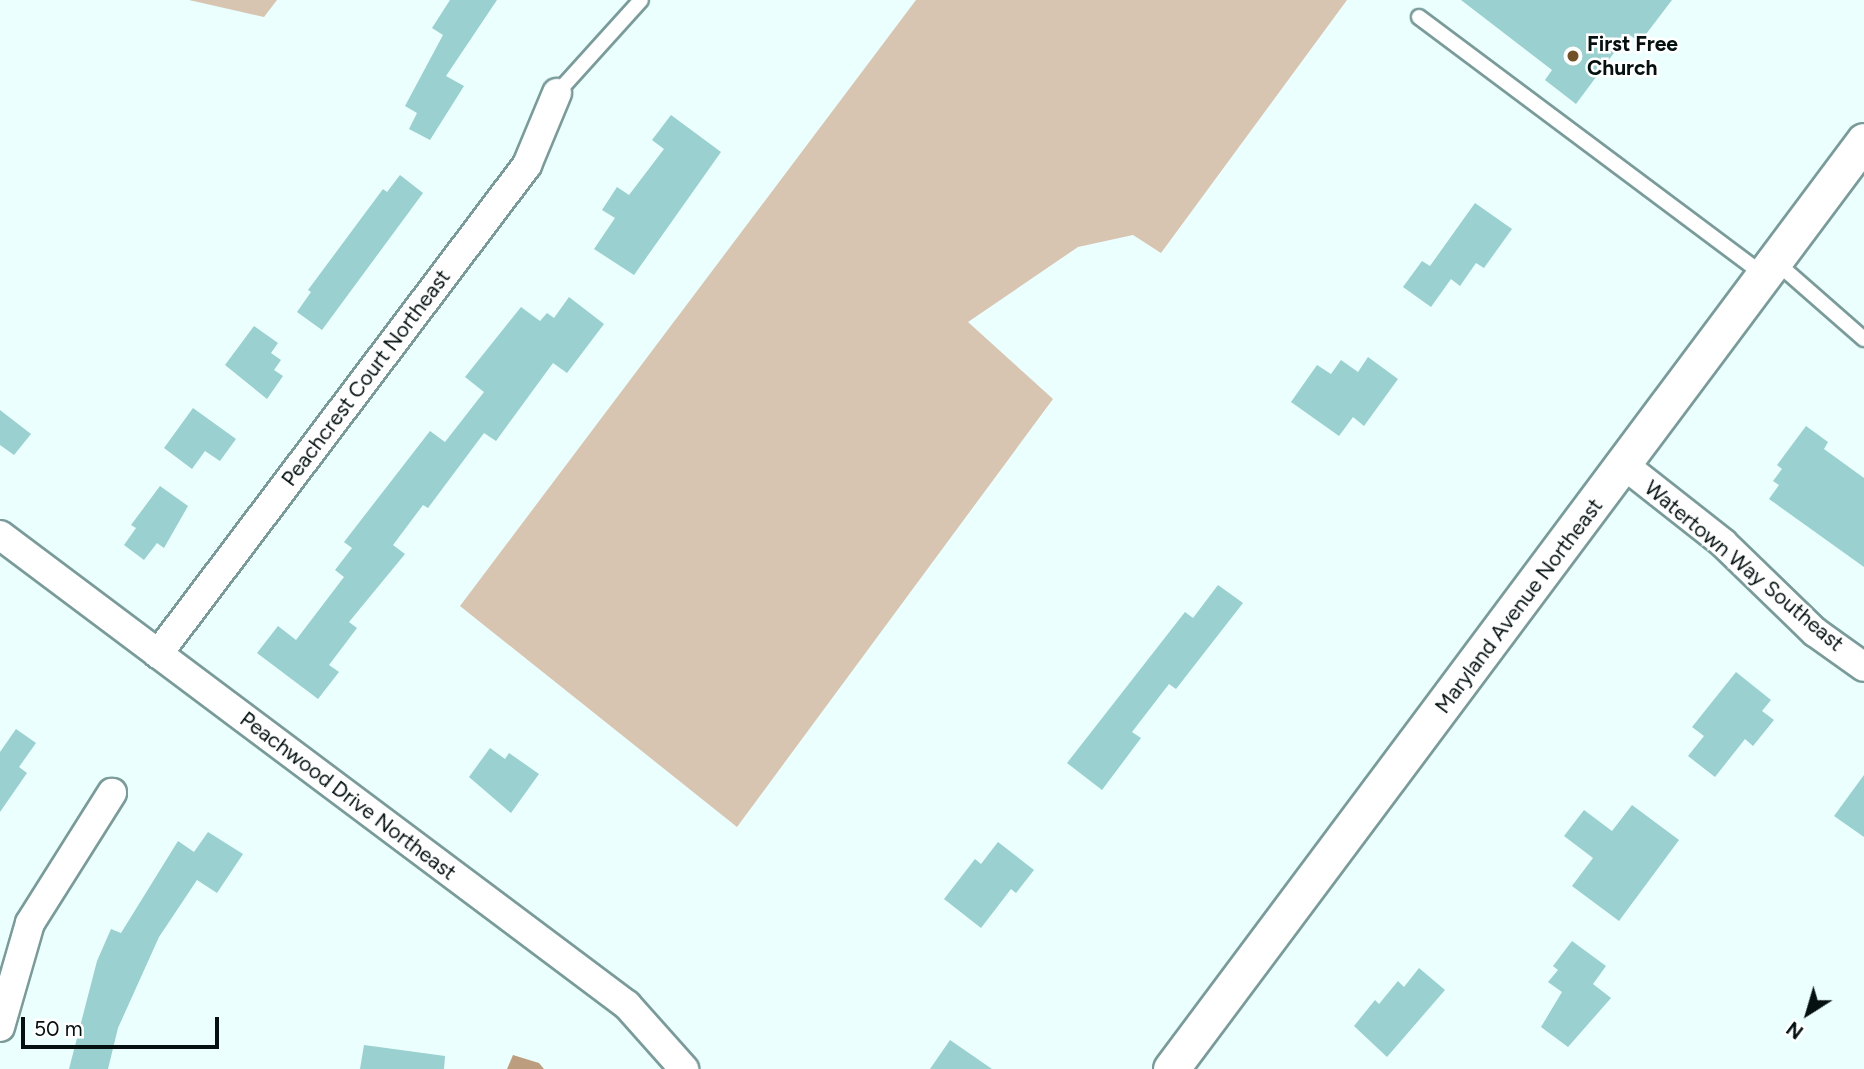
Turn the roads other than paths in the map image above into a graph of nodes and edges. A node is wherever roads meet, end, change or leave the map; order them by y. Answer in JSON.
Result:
{"nodes":[{"id":1,"x":641,"y":0,"type":"edge"},
{"id":2,"x":1419,"y":17,"type":"dead end"},
{"id":3,"x":558,"y":93,"type":"joint"},
{"id":4,"x":1864,"y":141,"type":"edge"},
{"id":5,"x":1770,"y":269,"type":"junction"},
{"id":6,"x":1864,"y":339,"type":"edge"},
{"id":7,"x":1624,"y":465,"type":"junction"},
{"id":8,"x":0,"y":535,"type":"edge"},
{"id":9,"x":158,"y":653,"type":"junction"},
{"id":10,"x":1864,"y":667,"type":"edge"},
{"id":11,"x":112,"y":793,"type":"dead end"},
{"id":12,"x":0,"y":1027,"type":"edge"},
{"id":13,"x":684,"y":1069,"type":"edge"},
{"id":14,"x":1171,"y":1069,"type":"edge"}],
"edges":[{"from":1,"to":3,"type":"lane"},
{"from":2,"to":5,"type":"lane"},
{"from":3,"to":9,"type":"street","name":"Peachcrest Court Northeast"},
{"from":4,"to":5,"type":"street","name":"Maryland Avenue Northeast"},
{"from":5,"to":6,"type":"lane"},
{"from":5,"to":7,"type":"street","name":"Maryland Avenue Northeast"},
{"from":7,"to":10,"type":"street","name":"Watertown Way Southeast"},
{"from":7,"to":14,"type":"street","name":"Maryland Avenue Northeast"},
{"from":8,"to":9,"type":"street","name":"Peachwood Drive Northeast"},
{"from":9,"to":13,"type":"street","name":"Peachwood Drive Northeast"},
{"from":11,"to":12,"type":"street"}]}
